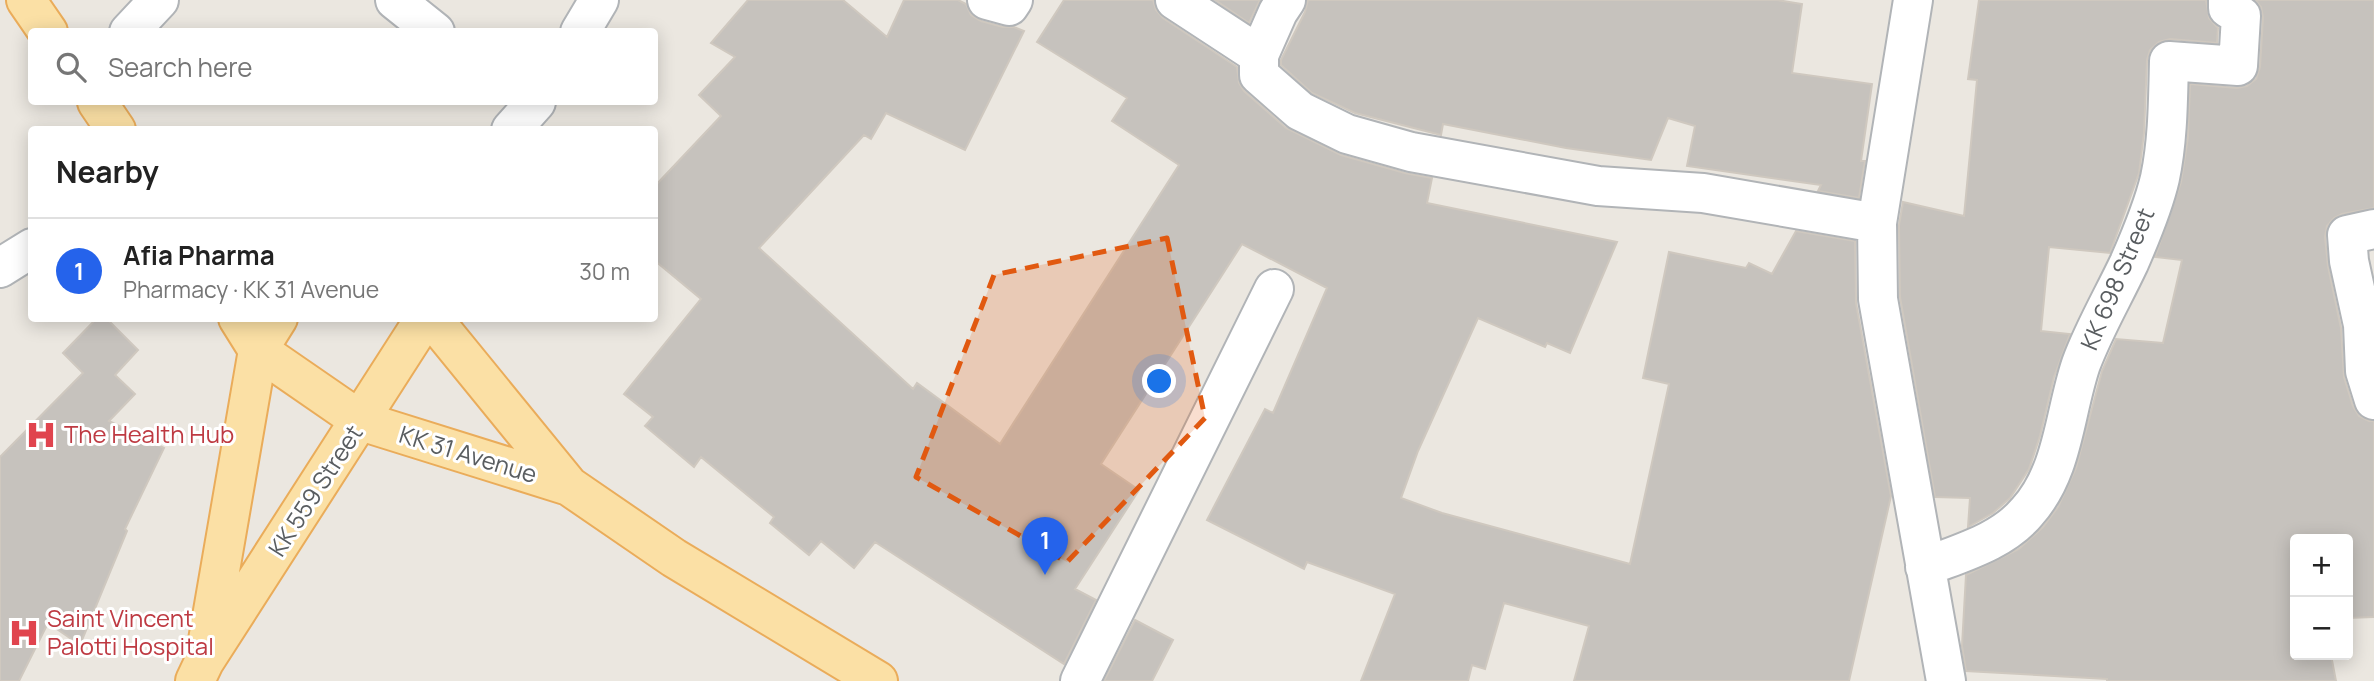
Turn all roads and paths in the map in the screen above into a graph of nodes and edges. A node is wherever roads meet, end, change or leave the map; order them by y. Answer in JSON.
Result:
{"nodes":[{"id":1,"x":26,"y":0,"type":"edge"},
{"id":2,"x":159,"y":0,"type":"edge"},
{"id":3,"x":395,"y":0,"type":"edge"},
{"id":4,"x":599,"y":0,"type":"edge"},
{"id":5,"x":987,"y":0,"type":"edge"},
{"id":6,"x":1013,"y":0,"type":"edge"},
{"id":7,"x":1175,"y":0,"type":"edge"},
{"id":8,"x":1286,"y":0,"type":"edge"},
{"id":9,"x":1913,"y":0,"type":"edge"},
{"id":10,"x":2228,"y":0,"type":"edge"},
{"id":11,"x":45,"y":28,"type":"edge"},
{"id":12,"x":133,"y":28,"type":"edge"},
{"id":13,"x":430,"y":28,"type":"edge"},
{"id":14,"x":582,"y":28,"type":"edge"},
{"id":15,"x":1259,"y":55,"type":"junction"},
{"id":16,"x":99,"y":105,"type":"edge"},
{"id":17,"x":113,"y":126,"type":"edge"},
{"id":18,"x":1877,"y":223,"type":"junction"},
{"id":19,"x":2360,"y":232,"type":"edge"},
{"id":20,"x":28,"y":250,"type":"edge"},
{"id":21,"x":0,"y":268,"type":"edge"},
{"id":22,"x":1274,"y":289,"type":"dead end"},
{"id":23,"x":270,"y":322,"type":"edge"},
{"id":24,"x":423,"y":322,"type":"edge"},
{"id":25,"x":435,"y":322,"type":"edge"},
{"id":26,"x":248,"y":334,"type":"edge"},
{"id":27,"x":2374,"y":400,"type":"edge"},
{"id":28,"x":361,"y":421,"type":"junction"},
{"id":29,"x":569,"y":486,"type":"junction"},
{"id":30,"x":1925,"y":567,"type":"junction"},
{"id":31,"x":200,"y":671,"type":"edge"},
{"id":32,"x":878,"y":681,"type":"edge"},
{"id":33,"x":1080,"y":681,"type":"edge"},
{"id":34,"x":1946,"y":681,"type":"edge"}],
"edges":[{"from":1,"to":11,"type":"main road"},
{"from":2,"to":12,"type":"street"},
{"from":3,"to":13,"type":"street"},
{"from":4,"to":14,"type":"street"},
{"from":5,"to":6,"type":"street"},
{"from":7,"to":15,"type":"street"},
{"from":8,"to":15,"type":"street"},
{"from":9,"to":18,"type":"street"},
{"from":10,"to":30,"type":"street","name":"KK 698 Street"},
{"from":15,"to":18,"type":"street"},
{"from":16,"to":17,"type":"main road"},
{"from":18,"to":30,"type":"street"},
{"from":19,"to":27,"type":"street"},
{"from":20,"to":21,"type":"street"},
{"from":22,"to":33,"type":"street"},
{"from":23,"to":26,"type":"main road","name":"KK 559 Street"},
{"from":24,"to":28,"type":"main road","name":"KK 559 Street"},
{"from":25,"to":29,"type":"main road","name":"KK 31 Avenue"},
{"from":26,"to":28,"type":"main road","name":"KK 31 Avenue"},
{"from":26,"to":31,"type":"main road","name":"KK 559 Street"},
{"from":28,"to":29,"type":"main road","name":"KK 31 Avenue"},
{"from":28,"to":31,"type":"main road","name":"KK 559 Street"},
{"from":29,"to":32,"type":"main road","name":"KK 31 Avenue"},
{"from":30,"to":34,"type":"street"}]}
